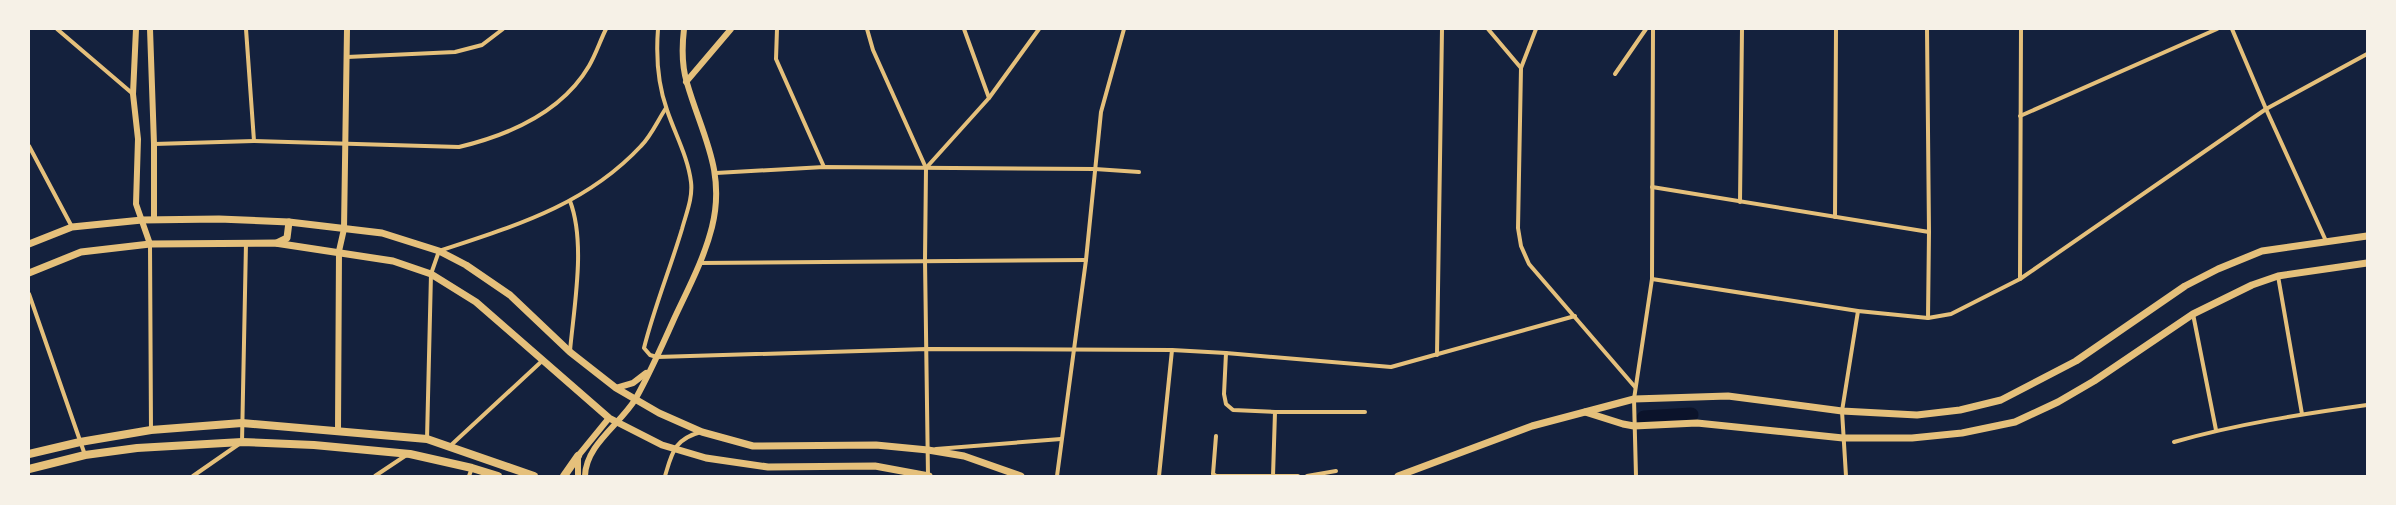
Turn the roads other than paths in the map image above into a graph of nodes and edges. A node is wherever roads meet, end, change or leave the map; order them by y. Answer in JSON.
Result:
{"nodes":[{"id":1,"x":57,"y":29,"type":"edge"},
{"id":2,"x":136,"y":29,"type":"edge"},
{"id":3,"x":150,"y":29,"type":"edge"},
{"id":4,"x":246,"y":29,"type":"edge"},
{"id":5,"x":347,"y":29,"type":"edge"},
{"id":6,"x":504,"y":29,"type":"edge"},
{"id":7,"x":606,"y":29,"type":"edge"},
{"id":8,"x":658,"y":29,"type":"edge"},
{"id":9,"x":684,"y":29,"type":"edge"},
{"id":10,"x":732,"y":29,"type":"edge"},
{"id":11,"x":777,"y":29,"type":"edge"},
{"id":12,"x":867,"y":29,"type":"edge"},
{"id":13,"x":964,"y":29,"type":"edge"},
{"id":14,"x":1039,"y":29,"type":"edge"},
{"id":15,"x":1124,"y":29,"type":"edge"},
{"id":16,"x":1442,"y":29,"type":"edge"},
{"id":17,"x":1488,"y":29,"type":"edge"},
{"id":18,"x":1536,"y":29,"type":"edge"},
{"id":19,"x":1646,"y":29,"type":"edge"},
{"id":20,"x":1653,"y":29,"type":"edge"},
{"id":21,"x":1742,"y":29,"type":"edge"},
{"id":22,"x":1836,"y":29,"type":"edge"},
{"id":23,"x":1927,"y":29,"type":"edge"},
{"id":24,"x":2021,"y":29,"type":"edge"},
{"id":25,"x":2217,"y":29,"type":"edge"},
{"id":26,"x":2232,"y":29,"type":"edge"},
{"id":27,"x":2367,"y":54,"type":"edge"},
{"id":28,"x":347,"y":57,"type":"junction"},
{"id":29,"x":1521,"y":68,"type":"junction"},
{"id":30,"x":1615,"y":74,"type":"dead end"},
{"id":31,"x":686,"y":82,"type":"junction"},
{"id":32,"x":133,"y":94,"type":"junction"},
{"id":33,"x":989,"y":98,"type":"junction"},
{"id":34,"x":666,"y":108,"type":"junction"},
{"id":35,"x":2266,"y":109,"type":"junction"},
{"id":36,"x":2020,"y":116,"type":"junction"},
{"id":37,"x":254,"y":141,"type":"junction"},
{"id":38,"x":154,"y":144,"type":"junction"},
{"id":39,"x":345,"y":145,"type":"junction"},
{"id":40,"x":29,"y":146,"type":"edge"},
{"id":41,"x":824,"y":167,"type":"junction"},
{"id":42,"x":926,"y":168,"type":"junction"},
{"id":43,"x":1095,"y":169,"type":"junction"},
{"id":44,"x":1139,"y":172,"type":"dead end"},
{"id":45,"x":716,"y":173,"type":"junction"},
{"id":46,"x":1652,"y":187,"type":"junction"},
{"id":47,"x":570,"y":201,"type":"junction"},
{"id":48,"x":1740,"y":202,"type":"junction"},
{"id":49,"x":1835,"y":217,"type":"junction"},
{"id":50,"x":142,"y":220,"type":"junction"},
{"id":51,"x":154,"y":220,"type":"junction"},
{"id":52,"x":289,"y":222,"type":"junction"},
{"id":53,"x":72,"y":227,"type":"junction"},
{"id":54,"x":344,"y":229,"type":"junction"},
{"id":55,"x":1929,"y":232,"type":"junction"},
{"id":56,"x":2367,"y":236,"type":"edge"},
{"id":57,"x":2326,"y":241,"type":"junction"},
{"id":58,"x":246,"y":243,"type":"junction"},
{"id":59,"x":275,"y":243,"type":"junction"},
{"id":60,"x":29,"y":244,"type":"edge"},
{"id":61,"x":150,"y":244,"type":"junction"},
{"id":62,"x":339,"y":251,"type":"junction"},
{"id":63,"x":439,"y":251,"type":"junction"},
{"id":64,"x":925,"y":260,"type":"junction"},
{"id":65,"x":1086,"y":260,"type":"junction"},
{"id":66,"x":700,"y":263,"type":"junction"},
{"id":67,"x":2367,"y":263,"type":"edge"},
{"id":68,"x":29,"y":273,"type":"edge"},
{"id":69,"x":431,"y":274,"type":"junction"},
{"id":70,"x":2278,"y":276,"type":"junction"},
{"id":71,"x":1652,"y":279,"type":"junction"},
{"id":72,"x":2020,"y":279,"type":"junction"},
{"id":73,"x":29,"y":294,"type":"edge"},
{"id":74,"x":1858,"y":311,"type":"junction"},
{"id":75,"x":2193,"y":314,"type":"junction"},
{"id":76,"x":1575,"y":316,"type":"junction"},
{"id":77,"x":1928,"y":318,"type":"junction"},
{"id":78,"x":927,"y":349,"type":"junction"},
{"id":79,"x":1172,"y":350,"type":"junction"},
{"id":80,"x":570,"y":352,"type":"junction"},
{"id":81,"x":1073,"y":352,"type":"junction"},
{"id":82,"x":1226,"y":353,"type":"junction"},
{"id":83,"x":1437,"y":355,"type":"junction"},
{"id":84,"x":657,"y":356,"type":"junction"},
{"id":85,"x":542,"y":361,"type":"junction"},
{"id":86,"x":649,"y":370,"type":"junction"},
{"id":87,"x":1635,"y":387,"type":"junction"},
{"id":88,"x":616,"y":388,"type":"junction"},
{"id":89,"x":635,"y":399,"type":"junction"},
{"id":90,"x":1634,"y":399,"type":"junction"},
{"id":91,"x":2367,"y":405,"type":"edge"},
{"id":92,"x":1842,"y":411,"type":"junction"},
{"id":93,"x":1274,"y":412,"type":"junction"},
{"id":94,"x":1365,"y":412,"type":"dead end"},
{"id":95,"x":1585,"y":412,"type":"junction"},
{"id":96,"x":2302,"y":414,"type":"junction"},
{"id":97,"x":609,"y":418,"type":"junction"},
{"id":98,"x":617,"y":421,"type":"junction"},
{"id":99,"x":242,"y":423,"type":"junction"},
{"id":100,"x":1634,"y":426,"type":"junction"},
{"id":101,"x":151,"y":430,"type":"junction"},
{"id":102,"x":338,"y":430,"type":"junction"},
{"id":103,"x":2216,"y":430,"type":"junction"},
{"id":104,"x":702,"y":432,"type":"junction"},
{"id":105,"x":1216,"y":436,"type":"dead end"},
{"id":106,"x":1843,"y":438,"type":"junction"},
{"id":107,"x":427,"y":439,"type":"junction"},
{"id":108,"x":1061,"y":439,"type":"junction"},
{"id":109,"x":80,"y":442,"type":"junction"},
{"id":110,"x":242,"y":442,"type":"junction"},
{"id":111,"x":2174,"y":442,"type":"dead end"},
{"id":112,"x":449,"y":447,"type":"junction"},
{"id":113,"x":674,"y":448,"type":"junction"},
{"id":114,"x":928,"y":450,"type":"junction"},
{"id":115,"x":29,"y":454,"type":"edge"},
{"id":116,"x":410,"y":454,"type":"junction"},
{"id":117,"x":85,"y":455,"type":"junction"},
{"id":118,"x":578,"y":456,"type":"junction"},
{"id":119,"x":1424,"y":466,"type":"junction"},
{"id":120,"x":472,"y":468,"type":"junction"},
{"id":121,"x":29,"y":469,"type":"edge"},
{"id":122,"x":1336,"y":471,"type":"dead end"},
{"id":123,"x":194,"y":476,"type":"edge"},
{"id":124,"x":375,"y":476,"type":"edge"},
{"id":125,"x":469,"y":476,"type":"edge"},
{"id":126,"x":498,"y":476,"type":"edge"},
{"id":127,"x":534,"y":476,"type":"edge"},
{"id":128,"x":564,"y":476,"type":"edge"},
{"id":129,"x":578,"y":476,"type":"edge"},
{"id":130,"x":585,"y":476,"type":"edge"},
{"id":131,"x":665,"y":476,"type":"edge"},
{"id":132,"x":929,"y":476,"type":"edge"},
{"id":133,"x":1021,"y":476,"type":"edge"},
{"id":134,"x":1057,"y":476,"type":"edge"},
{"id":135,"x":1159,"y":476,"type":"edge"},
{"id":136,"x":1273,"y":476,"type":"edge"},
{"id":137,"x":1298,"y":476,"type":"edge"},
{"id":138,"x":1307,"y":476,"type":"edge"},
{"id":139,"x":1398,"y":476,"type":"edge"},
{"id":140,"x":1412,"y":476,"type":"edge"},
{"id":141,"x":1636,"y":476,"type":"edge"},
{"id":142,"x":1846,"y":476,"type":"edge"}],
"edges":[{"from":1,"to":32,"type":"street"},
{"from":2,"to":32,"type":"street"},
{"from":3,"to":38,"type":"street"},
{"from":4,"to":37,"type":"street"},
{"from":5,"to":28,"type":"street"},
{"from":6,"to":28,"type":"street"},
{"from":7,"to":39,"type":"street"},
{"from":8,"to":34,"type":"street"},
{"from":9,"to":31,"type":"street"},
{"from":10,"to":31,"type":"street"},
{"from":11,"to":41,"type":"street"},
{"from":12,"to":42,"type":"street"},
{"from":13,"to":33,"type":"street"},
{"from":14,"to":33,"type":"street"},
{"from":15,"to":43,"type":"street"},
{"from":16,"to":83,"type":"street"},
{"from":17,"to":29,"type":"street"},
{"from":18,"to":29,"type":"street"},
{"from":19,"to":30,"type":"street"},
{"from":20,"to":46,"type":"street"},
{"from":21,"to":48,"type":"street"},
{"from":22,"to":49,"type":"street"},
{"from":23,"to":55,"type":"street"},
{"from":24,"to":36,"type":"street"},
{"from":25,"to":36,"type":"street"},
{"from":26,"to":35,"type":"street"},
{"from":27,"to":35,"type":"street"},
{"from":28,"to":39,"type":"street"},
{"from":29,"to":76,"type":"street"},
{"from":31,"to":45,"type":"street"},
{"from":32,"to":50,"type":"street"},
{"from":33,"to":42,"type":"street"},
{"from":34,"to":47,"type":"street"},
{"from":34,"to":84,"type":"street"},
{"from":35,"to":57,"type":"street"},
{"from":35,"to":72,"type":"street"},
{"from":36,"to":72,"type":"street"},
{"from":37,"to":38,"type":"street"},
{"from":37,"to":39,"type":"street"},
{"from":38,"to":51,"type":"street"},
{"from":39,"to":54,"type":"street"},
{"from":40,"to":53,"type":"street"},
{"from":41,"to":42,"type":"street"},
{"from":41,"to":45,"type":"street"},
{"from":42,"to":43,"type":"street"},
{"from":42,"to":64,"type":"street"},
{"from":43,"to":44,"type":"street"},
{"from":43,"to":65,"type":"street"},
{"from":45,"to":66,"type":"street"},
{"from":46,"to":48,"type":"street"},
{"from":46,"to":71,"type":"street"},
{"from":47,"to":63,"type":"street"},
{"from":47,"to":80,"type":"street"},
{"from":48,"to":49,"type":"street"},
{"from":49,"to":55,"type":"street"},
{"from":50,"to":51,"type":"main road"},
{"from":50,"to":53,"type":"main road"},
{"from":50,"to":61,"type":"street"},
{"from":51,"to":52,"type":"main road"},
{"from":52,"to":54,"type":"main road"},
{"from":52,"to":59,"type":"main road"},
{"from":53,"to":60,"type":"main road"},
{"from":54,"to":62,"type":"street"},
{"from":54,"to":63,"type":"main road"},
{"from":55,"to":77,"type":"street"},
{"from":56,"to":57,"type":"main road"},
{"from":57,"to":92,"type":"main road"},
{"from":58,"to":59,"type":"main road"},
{"from":58,"to":61,"type":"main road"},
{"from":58,"to":99,"type":"street"},
{"from":59,"to":62,"type":"main road"},
{"from":61,"to":68,"type":"main road"},
{"from":61,"to":101,"type":"street"},
{"from":62,"to":69,"type":"main road"},
{"from":62,"to":102,"type":"street"},
{"from":63,"to":69,"type":"street"},
{"from":63,"to":80,"type":"main road"},
{"from":64,"to":65,"type":"street"},
{"from":64,"to":66,"type":"street"},
{"from":64,"to":78,"type":"street"},
{"from":65,"to":81,"type":"street"},
{"from":66,"to":84,"type":"street"},
{"from":67,"to":70,"type":"main road"},
{"from":69,"to":85,"type":"main road"},
{"from":69,"to":107,"type":"street"},
{"from":70,"to":75,"type":"main road"},
{"from":70,"to":96,"type":"street"},
{"from":71,"to":74,"type":"street"},
{"from":71,"to":87,"type":"street"},
{"from":72,"to":77,"type":"street"},
{"from":73,"to":109,"type":"street"},
{"from":74,"to":77,"type":"street"},
{"from":74,"to":92,"type":"street"},
{"from":75,"to":103,"type":"street"},
{"from":75,"to":106,"type":"main road"},
{"from":76,"to":83,"type":"street"},
{"from":76,"to":87,"type":"street"},
{"from":78,"to":81,"type":"street"},
{"from":78,"to":84,"type":"street"},
{"from":78,"to":114,"type":"street"},
{"from":79,"to":81,"type":"street"},
{"from":79,"to":82,"type":"street"},
{"from":79,"to":135,"type":"street"},
{"from":80,"to":88,"type":"main road"},
{"from":81,"to":108,"type":"street"},
{"from":82,"to":83,"type":"street"},
{"from":82,"to":93,"type":"street"},
{"from":84,"to":86,"type":"street"},
{"from":85,"to":97,"type":"main road"},
{"from":85,"to":112,"type":"street"},
{"from":86,"to":88,"type":"street"},
{"from":86,"to":89,"type":"street"},
{"from":87,"to":90,"type":"street"},
{"from":88,"to":89,"type":"main road"},
{"from":89,"to":98,"type":"street"},
{"from":89,"to":104,"type":"main road"},
{"from":90,"to":92,"type":"main road"},
{"from":90,"to":95,"type":"main road"},
{"from":90,"to":100,"type":"street"},
{"from":91,"to":96,"type":"street"},
{"from":92,"to":106,"type":"street"},
{"from":93,"to":94,"type":"street"},
{"from":93,"to":136,"type":"street"},
{"from":95,"to":100,"type":"main road"},
{"from":95,"to":119,"type":"main road"},
{"from":96,"to":103,"type":"street"},
{"from":97,"to":98,"type":"main road"},
{"from":97,"to":118,"type":"street"},
{"from":98,"to":113,"type":"main road"},
{"from":98,"to":130,"type":"street"},
{"from":99,"to":101,"type":"highway"},
{"from":99,"to":102,"type":"highway"},
{"from":99,"to":110,"type":"street"},
{"from":100,"to":106,"type":"main road"},
{"from":100,"to":141,"type":"street"},
{"from":101,"to":109,"type":"highway"},
{"from":102,"to":107,"type":"highway"},
{"from":103,"to":111,"type":"street"},
{"from":104,"to":113,"type":"street"},
{"from":104,"to":114,"type":"main road"},
{"from":105,"to":136,"type":"street"},
{"from":106,"to":142,"type":"street"},
{"from":107,"to":112,"type":"highway"},
{"from":108,"to":114,"type":"street"},
{"from":108,"to":134,"type":"street"},
{"from":109,"to":115,"type":"highway"},
{"from":109,"to":117,"type":"street"},
{"from":110,"to":116,"type":"highway"},
{"from":110,"to":117,"type":"highway"},
{"from":110,"to":123,"type":"street"},
{"from":112,"to":127,"type":"highway"},
{"from":113,"to":131,"type":"street"},
{"from":113,"to":132,"type":"main road"},
{"from":114,"to":132,"type":"street"},
{"from":114,"to":133,"type":"main road"},
{"from":116,"to":120,"type":"highway"},
{"from":116,"to":124,"type":"street"},
{"from":117,"to":121,"type":"highway"},
{"from":118,"to":128,"type":"highway"},
{"from":118,"to":129,"type":"street"},
{"from":119,"to":139,"type":"main road"},
{"from":119,"to":140,"type":"main road"},
{"from":120,"to":125,"type":"street"},
{"from":120,"to":126,"type":"highway"},
{"from":122,"to":138,"type":"street"},
{"from":136,"to":137,"type":"street"}]}
